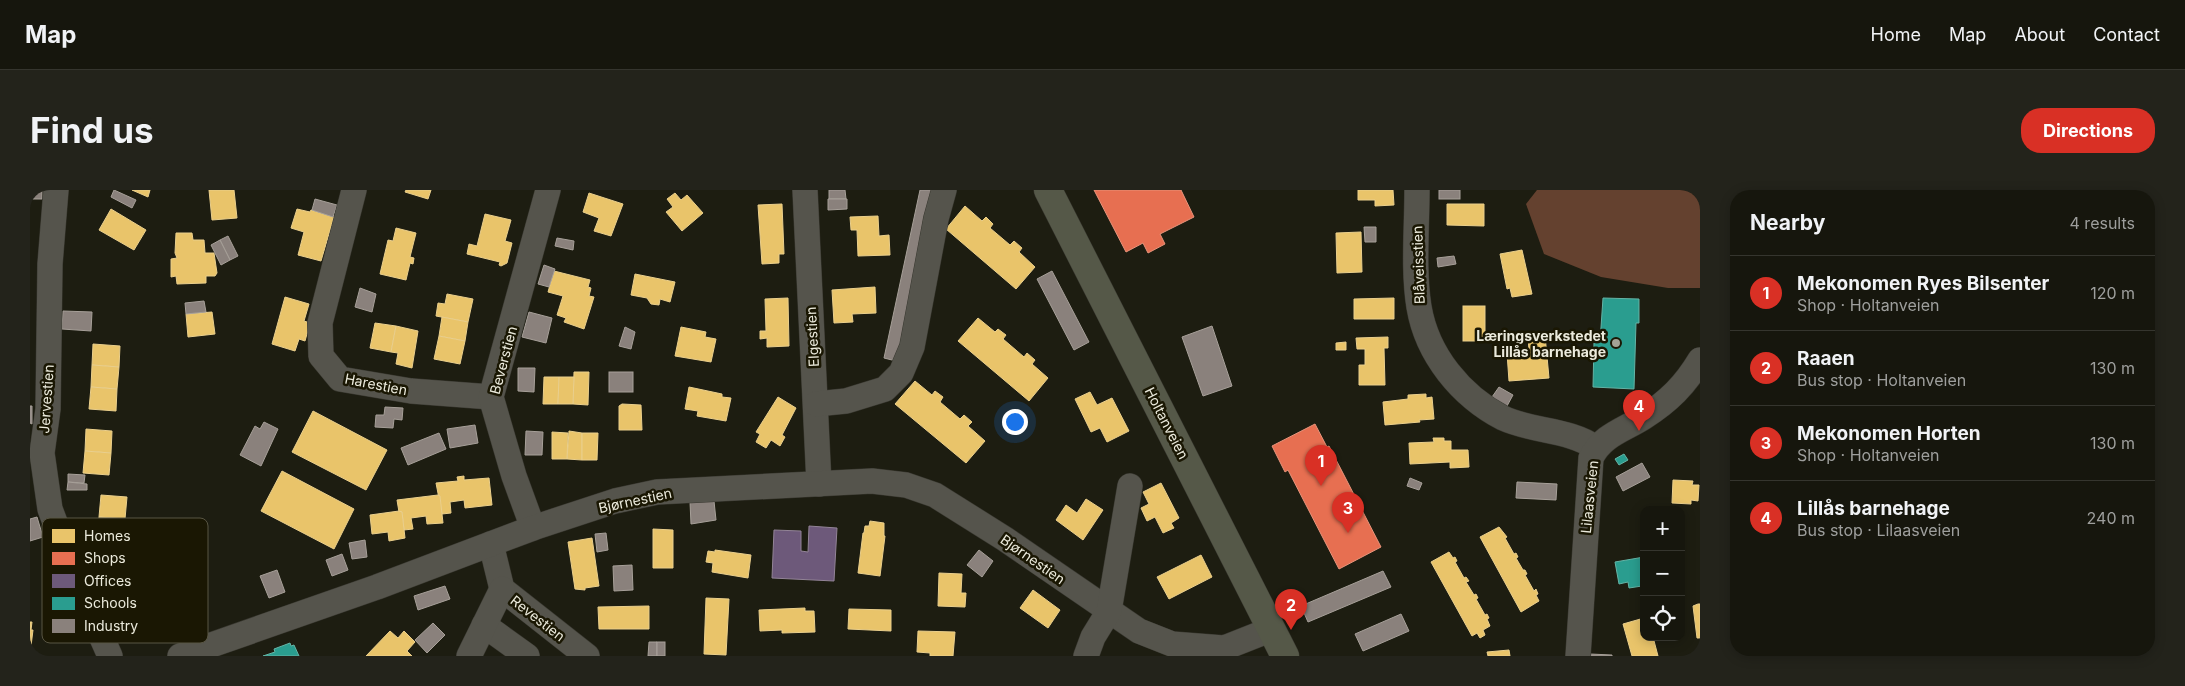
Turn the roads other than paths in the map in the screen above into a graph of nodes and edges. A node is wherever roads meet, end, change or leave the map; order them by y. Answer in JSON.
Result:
{"nodes":[{"id":1,"x":56,"y":190,"type":"edge"},
{"id":2,"x":354,"y":190,"type":"edge"},
{"id":3,"x":548,"y":190,"type":"edge"},
{"id":4,"x":805,"y":190,"type":"edge"},
{"id":5,"x":944,"y":190,"type":"edge"},
{"id":6,"x":1048,"y":190,"type":"edge"},
{"id":7,"x":1417,"y":190,"type":"edge"},
{"id":8,"x":1700,"y":360,"type":"edge"},
{"id":9,"x":491,"y":396,"type":"junction"},
{"id":10,"x":816,"y":404,"type":"junction"},
{"id":11,"x":1596,"y":448,"type":"junction"},
{"id":12,"x":819,"y":484,"type":"junction"},
{"id":13,"x":1130,"y":486,"type":"dead end"},
{"id":14,"x":54,"y":518,"type":"edge"},
{"id":15,"x":533,"y":528,"type":"junction"},
{"id":16,"x":491,"y":544,"type":"junction"},
{"id":17,"x":502,"y":590,"type":"junction"},
{"id":18,"x":1109,"y":611,"type":"junction"},
{"id":19,"x":484,"y":625,"type":"junction"},
{"id":20,"x":1272,"y":629,"type":"junction"},
{"id":21,"x":104,"y":643,"type":"edge"},
{"id":22,"x":110,"y":656,"type":"edge"},
{"id":23,"x":180,"y":656,"type":"edge"},
{"id":24,"x":469,"y":656,"type":"edge"},
{"id":25,"x":527,"y":656,"type":"edge"},
{"id":26,"x":586,"y":656,"type":"edge"},
{"id":27,"x":1086,"y":656,"type":"edge"},
{"id":28,"x":1285,"y":656,"type":"edge"},
{"id":29,"x":1578,"y":656,"type":"edge"}],
"edges":[{"from":1,"to":14,"type":"street","name":"Jervestien"},
{"from":2,"to":9,"type":"street","name":"Harestien"},
{"from":3,"to":9,"type":"street","name":"Beverstien"},
{"from":4,"to":10,"type":"street","name":"Elgestien"},
{"from":5,"to":10,"type":"street"},
{"from":6,"to":20,"type":"main road","name":"Holtanveien"},
{"from":7,"to":11,"type":"street","name":"Blåveisstien"},
{"from":8,"to":11,"type":"street","name":"Lilaasveien"},
{"from":9,"to":15,"type":"street","name":"Beverstien"},
{"from":10,"to":12,"type":"street","name":"Elgestien"},
{"from":11,"to":29,"type":"street","name":"Lilaasveien"},
{"from":12,"to":15,"type":"street","name":"Bjørnestien"},
{"from":12,"to":18,"type":"street","name":"Bjørnestien"},
{"from":13,"to":18,"type":"street"},
{"from":15,"to":16,"type":"street","name":"Bjørnestien"},
{"from":16,"to":17,"type":"street","name":"Revestien"},
{"from":16,"to":23,"type":"street","name":"Bjørnestien"},
{"from":17,"to":19,"type":"street"},
{"from":17,"to":26,"type":"street","name":"Revestien"},
{"from":18,"to":20,"type":"street","name":"Bjørnestien"},
{"from":18,"to":27,"type":"street"},
{"from":19,"to":24,"type":"street"},
{"from":19,"to":25,"type":"street"},
{"from":20,"to":28,"type":"main road","name":"Holtanveien"},
{"from":21,"to":22,"type":"street","name":"Jervestien"}]}
